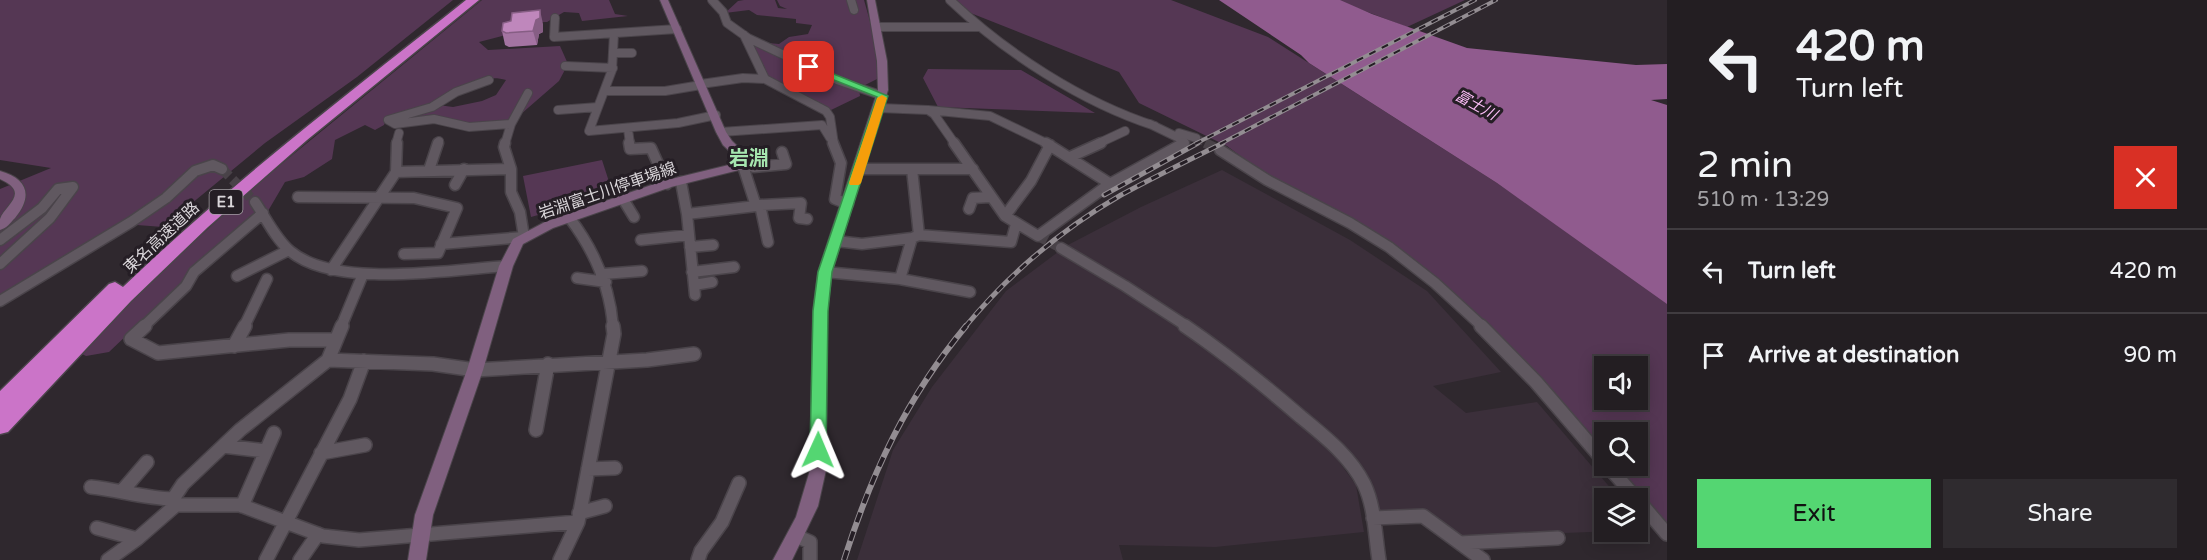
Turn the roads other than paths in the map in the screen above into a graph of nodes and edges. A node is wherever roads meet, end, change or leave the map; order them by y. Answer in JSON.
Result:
{"nodes":[{"id":1,"x":462,"y":0,"type":"edge"},
{"id":2,"x":473,"y":0,"type":"edge"},
{"id":3,"x":664,"y":0,"type":"edge"},
{"id":4,"x":712,"y":0,"type":"edge"},
{"id":5,"x":851,"y":0,"type":"edge"},
{"id":6,"x":871,"y":0,"type":"edge"},
{"id":7,"x":950,"y":0,"type":"edge"},
{"id":8,"x":854,"y":10,"type":"dead end"},
{"id":9,"x":555,"y":18,"type":"dead end"},
{"id":10,"x":876,"y":27,"type":"junction"},
{"id":11,"x":978,"y":27,"type":"junction"},
{"id":12,"x":677,"y":29,"type":"junction"},
{"id":13,"x":614,"y":34,"type":"junction"},
{"id":14,"x":744,"y":35,"type":"junction"},
{"id":15,"x":614,"y":53,"type":"junction"},
{"id":16,"x":632,"y":53,"type":"dead end"},
{"id":17,"x":565,"y":66,"type":"dead end"},
{"id":18,"x":613,"y":68,"type":"junction"},
{"id":19,"x":765,"y":79,"type":"junction"},
{"id":20,"x":489,"y":80,"type":"dead end"},
{"id":21,"x":701,"y":85,"type":"junction"},
{"id":22,"x":605,"y":91,"type":"junction"},
{"id":23,"x":528,"y":93,"type":"dead end"},
{"id":24,"x":881,"y":102,"type":"junction"},
{"id":25,"x":598,"y":107,"type":"junction"},
{"id":26,"x":558,"y":110,"type":"dead end"},
{"id":27,"x":928,"y":111,"type":"junction"},
{"id":28,"x":716,"y":115,"type":"junction"},
{"id":29,"x":511,"y":124,"type":"junction"},
{"id":30,"x":1149,"y":124,"type":"junction"},
{"id":31,"x":628,"y":129,"type":"junction"},
{"id":32,"x":1125,"y":131,"type":"dead end"},
{"id":33,"x":722,"y":132,"type":"junction"},
{"id":34,"x":399,"y":133,"type":"dead end"},
{"id":35,"x":1196,"y":138,"type":"tunnel mouth"},
{"id":36,"x":832,"y":140,"type":"junction"},
{"id":37,"x":439,"y":141,"type":"dead end"},
{"id":38,"x":1050,"y":145,"type":"junction"},
{"id":39,"x":1220,"y":150,"type":"tunnel mouth"},
{"id":40,"x":782,"y":152,"type":"dead end"},
{"id":41,"x":1070,"y":158,"type":"junction"},
{"id":42,"x":745,"y":165,"type":"junction"},
{"id":43,"x":222,"y":169,"type":"dead end"},
{"id":44,"x":464,"y":169,"type":"junction"},
{"id":45,"x":511,"y":169,"type":"junction"},
{"id":46,"x":859,"y":169,"type":"junction"},
{"id":47,"x":912,"y":169,"type":"junction"},
{"id":48,"x":973,"y":169,"type":"junction"},
{"id":49,"x":429,"y":170,"type":"junction"},
{"id":50,"x":396,"y":172,"type":"junction"},
{"id":51,"x":0,"y":175,"type":"edge"},
{"id":52,"x":681,"y":182,"type":"junction"},
{"id":53,"x":1109,"y":183,"type":"junction"},
{"id":54,"x":667,"y":184,"type":"junction"},
{"id":55,"x":455,"y":185,"type":"dead end"},
{"id":56,"x":793,"y":193,"type":"dead end"},
{"id":57,"x":298,"y":196,"type":"dead end"},
{"id":58,"x":379,"y":198,"type":"junction"},
{"id":59,"x":990,"y":198,"type":"junction"},
{"id":60,"x":623,"y":199,"type":"junction"},
{"id":61,"x":255,"y":202,"type":"tunnel mouth"},
{"id":62,"x":791,"y":203,"type":"junction"},
{"id":63,"x":848,"y":204,"type":"junction"},
{"id":64,"x":758,"y":205,"type":"junction"},
{"id":65,"x":969,"y":209,"type":"dead end"},
{"id":66,"x":263,"y":213,"type":"junction"},
{"id":67,"x":687,"y":214,"type":"junction"},
{"id":68,"x":1005,"y":216,"type":"junction"},
{"id":69,"x":634,"y":217,"type":"dead end"},
{"id":70,"x":569,"y":218,"type":"junction"},
{"id":71,"x":807,"y":219,"type":"dead end"},
{"id":72,"x":1016,"y":224,"type":"junction"},
{"id":73,"x":0,"y":226,"type":"edge"},
{"id":74,"x":689,"y":235,"type":"junction"},
{"id":75,"x":524,"y":237,"type":"junction"},
{"id":76,"x":916,"y":237,"type":"junction"},
{"id":77,"x":0,"y":240,"type":"edge"},
{"id":78,"x":640,"y":240,"type":"dead end"},
{"id":79,"x":836,"y":241,"type":"junction"},
{"id":80,"x":768,"y":242,"type":"dead end"},
{"id":81,"x":441,"y":244,"type":"junction"},
{"id":82,"x":713,"y":245,"type":"dead end"},
{"id":83,"x":690,"y":247,"type":"junction"},
{"id":84,"x":1061,"y":248,"type":"tunnel mouth"},
{"id":85,"x":289,"y":250,"type":"junction"},
{"id":86,"x":404,"y":254,"type":"dead end"},
{"id":87,"x":0,"y":264,"type":"edge"},
{"id":88,"x":506,"y":266,"type":"junction"},
{"id":89,"x":734,"y":267,"type":"dead end"},
{"id":90,"x":331,"y":270,"type":"junction"},
{"id":91,"x":642,"y":271,"type":"dead end"},
{"id":92,"x":692,"y":272,"type":"junction"},
{"id":93,"x":825,"y":272,"type":"junction"},
{"id":94,"x":363,"y":274,"type":"junction"},
{"id":95,"x":237,"y":276,"type":"dead end"},
{"id":96,"x":577,"y":278,"type":"dead end"},
{"id":97,"x":604,"y":278,"type":"junction"},
{"id":98,"x":267,"y":279,"type":"dead end"},
{"id":99,"x":900,"y":279,"type":"junction"},
{"id":100,"x":712,"y":282,"type":"dead end"},
{"id":101,"x":970,"y":292,"type":"dead end"},
{"id":102,"x":0,"y":301,"type":"edge"},
{"id":103,"x":335,"y":340,"type":"junction"},
{"id":104,"x":234,"y":345,"type":"junction"},
{"id":105,"x":694,"y":354,"type":"dead end"},
{"id":106,"x":328,"y":360,"type":"junction"},
{"id":107,"x":364,"y":361,"type":"junction"},
{"id":108,"x":611,"y":362,"type":"junction"},
{"id":109,"x":548,"y":364,"type":"junction"},
{"id":110,"x":475,"y":370,"type":"junction"},
{"id":111,"x":0,"y":404,"type":"edge"},
{"id":112,"x":0,"y":426,"type":"edge"},
{"id":113,"x":536,"y":430,"type":"dead end"},
{"id":114,"x":274,"y":433,"type":"dead end"},
{"id":115,"x":365,"y":445,"type":"dead end"},
{"id":116,"x":223,"y":446,"type":"junction"},
{"id":117,"x":1594,"y":450,"type":"edge"},
{"id":118,"x":266,"y":451,"type":"junction"},
{"id":119,"x":321,"y":453,"type":"junction"},
{"id":120,"x":147,"y":462,"type":"dead end"},
{"id":121,"x":615,"y":468,"type":"dead end"},
{"id":122,"x":588,"y":469,"type":"junction"},
{"id":123,"x":1617,"y":476,"type":"edge"},
{"id":124,"x":739,"y":483,"type":"dead end"},
{"id":125,"x":91,"y":487,"type":"dead end"},
{"id":126,"x":1627,"y":488,"type":"edge"},
{"id":127,"x":123,"y":490,"type":"junction"},
{"id":128,"x":175,"y":502,"type":"junction"},
{"id":129,"x":242,"y":506,"type":"junction"},
{"id":130,"x":605,"y":506,"type":"dead end"},
{"id":131,"x":1648,"y":512,"type":"edge"},
{"id":132,"x":579,"y":517,"type":"junction"},
{"id":133,"x":1373,"y":518,"type":"junction"},
{"id":134,"x":287,"y":524,"type":"junction"},
{"id":135,"x":97,"y":528,"type":"dead end"},
{"id":136,"x":318,"y":534,"type":"junction"},
{"id":137,"x":1667,"y":534,"type":"edge"},
{"id":138,"x":420,"y":535,"type":"junction"},
{"id":139,"x":796,"y":536,"type":"junction"},
{"id":140,"x":1558,"y":538,"type":"dead end"},
{"id":141,"x":137,"y":539,"type":"junction"},
{"id":142,"x":1460,"y":543,"type":"junction"},
{"id":143,"x":108,"y":560,"type":"edge"},
{"id":144,"x":266,"y":560,"type":"edge"},
{"id":145,"x":300,"y":560,"type":"edge"},
{"id":146,"x":417,"y":560,"type":"edge"},
{"id":147,"x":560,"y":560,"type":"edge"},
{"id":148,"x":698,"y":560,"type":"edge"},
{"id":149,"x":782,"y":560,"type":"edge"},
{"id":150,"x":810,"y":560,"type":"edge"},
{"id":151,"x":1379,"y":560,"type":"edge"},
{"id":152,"x":1483,"y":560,"type":"edge"}],
"edges":[{"from":1,"to":111,"type":"highway","name":"東名高速道路","number":"E1"},
{"from":2,"to":112,"type":"highway","name":"東名高速道路","number":"E1"},
{"from":3,"to":12,"type":"main road"},
{"from":4,"to":14,"type":"street"},
{"from":5,"to":8,"type":"street"},
{"from":6,"to":10,"type":"main road"},
{"from":7,"to":11,"type":"street"},
{"from":9,"to":13,"type":"street"},
{"from":10,"to":11,"type":"street"},
{"from":10,"to":24,"type":"main road"},
{"from":11,"to":30,"type":"street"},
{"from":12,"to":13,"type":"street"},
{"from":12,"to":21,"type":"main road"},
{"from":13,"to":15,"type":"street"},
{"from":14,"to":19,"type":"street"},
{"from":14,"to":24,"type":"street"},
{"from":15,"to":16,"type":"street"},
{"from":15,"to":18,"type":"street"},
{"from":17,"to":18,"type":"street"},
{"from":18,"to":22,"type":"street"},
{"from":19,"to":21,"type":"street"},
{"from":19,"to":36,"type":"street"},
{"from":20,"to":29,"type":"street"},
{"from":21,"to":22,"type":"street"},
{"from":21,"to":28,"type":"main road"},
{"from":22,"to":25,"type":"street"},
{"from":23,"to":29,"type":"street"},
{"from":24,"to":27,"type":"street"},
{"from":24,"to":46,"type":"main road"},
{"from":25,"to":26,"type":"street"},
{"from":25,"to":31,"type":"street"},
{"from":27,"to":38,"type":"street"},
{"from":27,"to":48,"type":"street"},
{"from":28,"to":31,"type":"street"},
{"from":28,"to":33,"type":"main road"},
{"from":29,"to":45,"type":"street"},
{"from":30,"to":35,"type":"street"},
{"from":30,"to":53,"type":"street"},
{"from":31,"to":54,"type":"street"},
{"from":32,"to":41,"type":"street"},
{"from":33,"to":36,"type":"street"},
{"from":33,"to":42,"type":"main road"},
{"from":34,"to":50,"type":"street"},
{"from":36,"to":63,"type":"street"},
{"from":37,"to":49,"type":"street"},
{"from":38,"to":41,"type":"street"},
{"from":38,"to":68,"type":"street"},
{"from":39,"to":117,"type":"street"},
{"from":40,"to":42,"type":"street"},
{"from":41,"to":53,"type":"street"},
{"from":42,"to":52,"type":"main road","name":"岩淵富士川停車場線"},
{"from":42,"to":64,"type":"street"},
{"from":43,"to":102,"type":"street"},
{"from":44,"to":45,"type":"street"},
{"from":44,"to":49,"type":"street"},
{"from":44,"to":55,"type":"street"},
{"from":45,"to":75,"type":"street"},
{"from":46,"to":47,"type":"street"},
{"from":46,"to":63,"type":"main road"},
{"from":47,"to":48,"type":"street"},
{"from":47,"to":76,"type":"street"},
{"from":48,"to":59,"type":"street"},
{"from":49,"to":50,"type":"street"},
{"from":50,"to":58,"type":"street"},
{"from":51,"to":73,"type":"main road"},
{"from":52,"to":54,"type":"main road","name":"岩淵富士川停車場線"},
{"from":52,"to":67,"type":"street"},
{"from":53,"to":72,"type":"street"},
{"from":54,"to":60,"type":"main road","name":"岩淵富士川停車場線"},
{"from":56,"to":62,"type":"street"},
{"from":57,"to":58,"type":"street"},
{"from":58,"to":81,"type":"street"},
{"from":58,"to":90,"type":"street"},
{"from":59,"to":65,"type":"street"},
{"from":59,"to":68,"type":"street"},
{"from":60,"to":69,"type":"street"},
{"from":60,"to":70,"type":"main road","name":"岩淵富士川停車場線"},
{"from":61,"to":66,"type":"street"},
{"from":62,"to":64,"type":"street"},
{"from":62,"to":71,"type":"street"},
{"from":63,"to":79,"type":"main road"},
{"from":64,"to":67,"type":"street"},
{"from":64,"to":80,"type":"street"},
{"from":66,"to":85,"type":"street"},
{"from":66,"to":104,"type":"street"},
{"from":67,"to":74,"type":"street"},
{"from":68,"to":72,"type":"street"},
{"from":70,"to":75,"type":"main road","name":"岩淵富士川停車場線"},
{"from":70,"to":97,"type":"street"},
{"from":72,"to":76,"type":"street"},
{"from":74,"to":78,"type":"street"},
{"from":74,"to":83,"type":"street"},
{"from":75,"to":81,"type":"street"},
{"from":75,"to":88,"type":"main road","name":"岩淵富士川停車場線"},
{"from":76,"to":79,"type":"street"},
{"from":76,"to":99,"type":"street"},
{"from":77,"to":87,"type":"street"},
{"from":79,"to":93,"type":"main road"},
{"from":81,"to":86,"type":"street"},
{"from":82,"to":83,"type":"street"},
{"from":83,"to":92,"type":"street"},
{"from":84,"to":133,"type":"street"},
{"from":85,"to":90,"type":"street"},
{"from":85,"to":95,"type":"street"},
{"from":88,"to":94,"type":"street"},
{"from":88,"to":110,"type":"main road","name":"岩淵富士川停車場線"},
{"from":89,"to":92,"type":"street"},
{"from":90,"to":94,"type":"street"},
{"from":91,"to":97,"type":"street"},
{"from":92,"to":100,"type":"street"},
{"from":93,"to":99,"type":"street"},
{"from":93,"to":139,"type":"main road"},
{"from":94,"to":103,"type":"street"},
{"from":96,"to":97,"type":"street"},
{"from":97,"to":108,"type":"street"},
{"from":98,"to":104,"type":"street"},
{"from":99,"to":101,"type":"street"},
{"from":103,"to":104,"type":"street"},
{"from":103,"to":106,"type":"street"},
{"from":105,"to":108,"type":"street"},
{"from":106,"to":107,"type":"street"},
{"from":106,"to":116,"type":"street"},
{"from":107,"to":110,"type":"street"},
{"from":107,"to":119,"type":"street"},
{"from":108,"to":109,"type":"street"},
{"from":108,"to":122,"type":"street"},
{"from":109,"to":110,"type":"street"},
{"from":109,"to":113,"type":"street"},
{"from":110,"to":138,"type":"main road","name":"岩淵富士川停車場線"},
{"from":114,"to":118,"type":"street"},
{"from":115,"to":119,"type":"street"},
{"from":116,"to":118,"type":"street"},
{"from":116,"to":128,"type":"street"},
{"from":118,"to":129,"type":"street"},
{"from":119,"to":134,"type":"street"},
{"from":120,"to":127,"type":"street"},
{"from":121,"to":122,"type":"street"},
{"from":122,"to":132,"type":"street"},
{"from":123,"to":126,"type":"street"},
{"from":124,"to":148,"type":"street"},
{"from":125,"to":127,"type":"street"},
{"from":127,"to":128,"type":"street"},
{"from":128,"to":129,"type":"street"},
{"from":128,"to":141,"type":"street"},
{"from":129,"to":134,"type":"street"},
{"from":130,"to":132,"type":"street"},
{"from":131,"to":137,"type":"street"},
{"from":132,"to":138,"type":"street"},
{"from":132,"to":147,"type":"street"},
{"from":133,"to":142,"type":"street"},
{"from":133,"to":151,"type":"street"},
{"from":134,"to":136,"type":"street"},
{"from":134,"to":144,"type":"street"},
{"from":135,"to":141,"type":"street"},
{"from":136,"to":138,"type":"street"},
{"from":136,"to":145,"type":"street"},
{"from":138,"to":146,"type":"main road","name":"岩淵富士川停車場線"},
{"from":139,"to":149,"type":"main road"},
{"from":139,"to":150,"type":"street"},
{"from":140,"to":142,"type":"street"},
{"from":141,"to":143,"type":"street"},
{"from":142,"to":152,"type":"street"}]}
